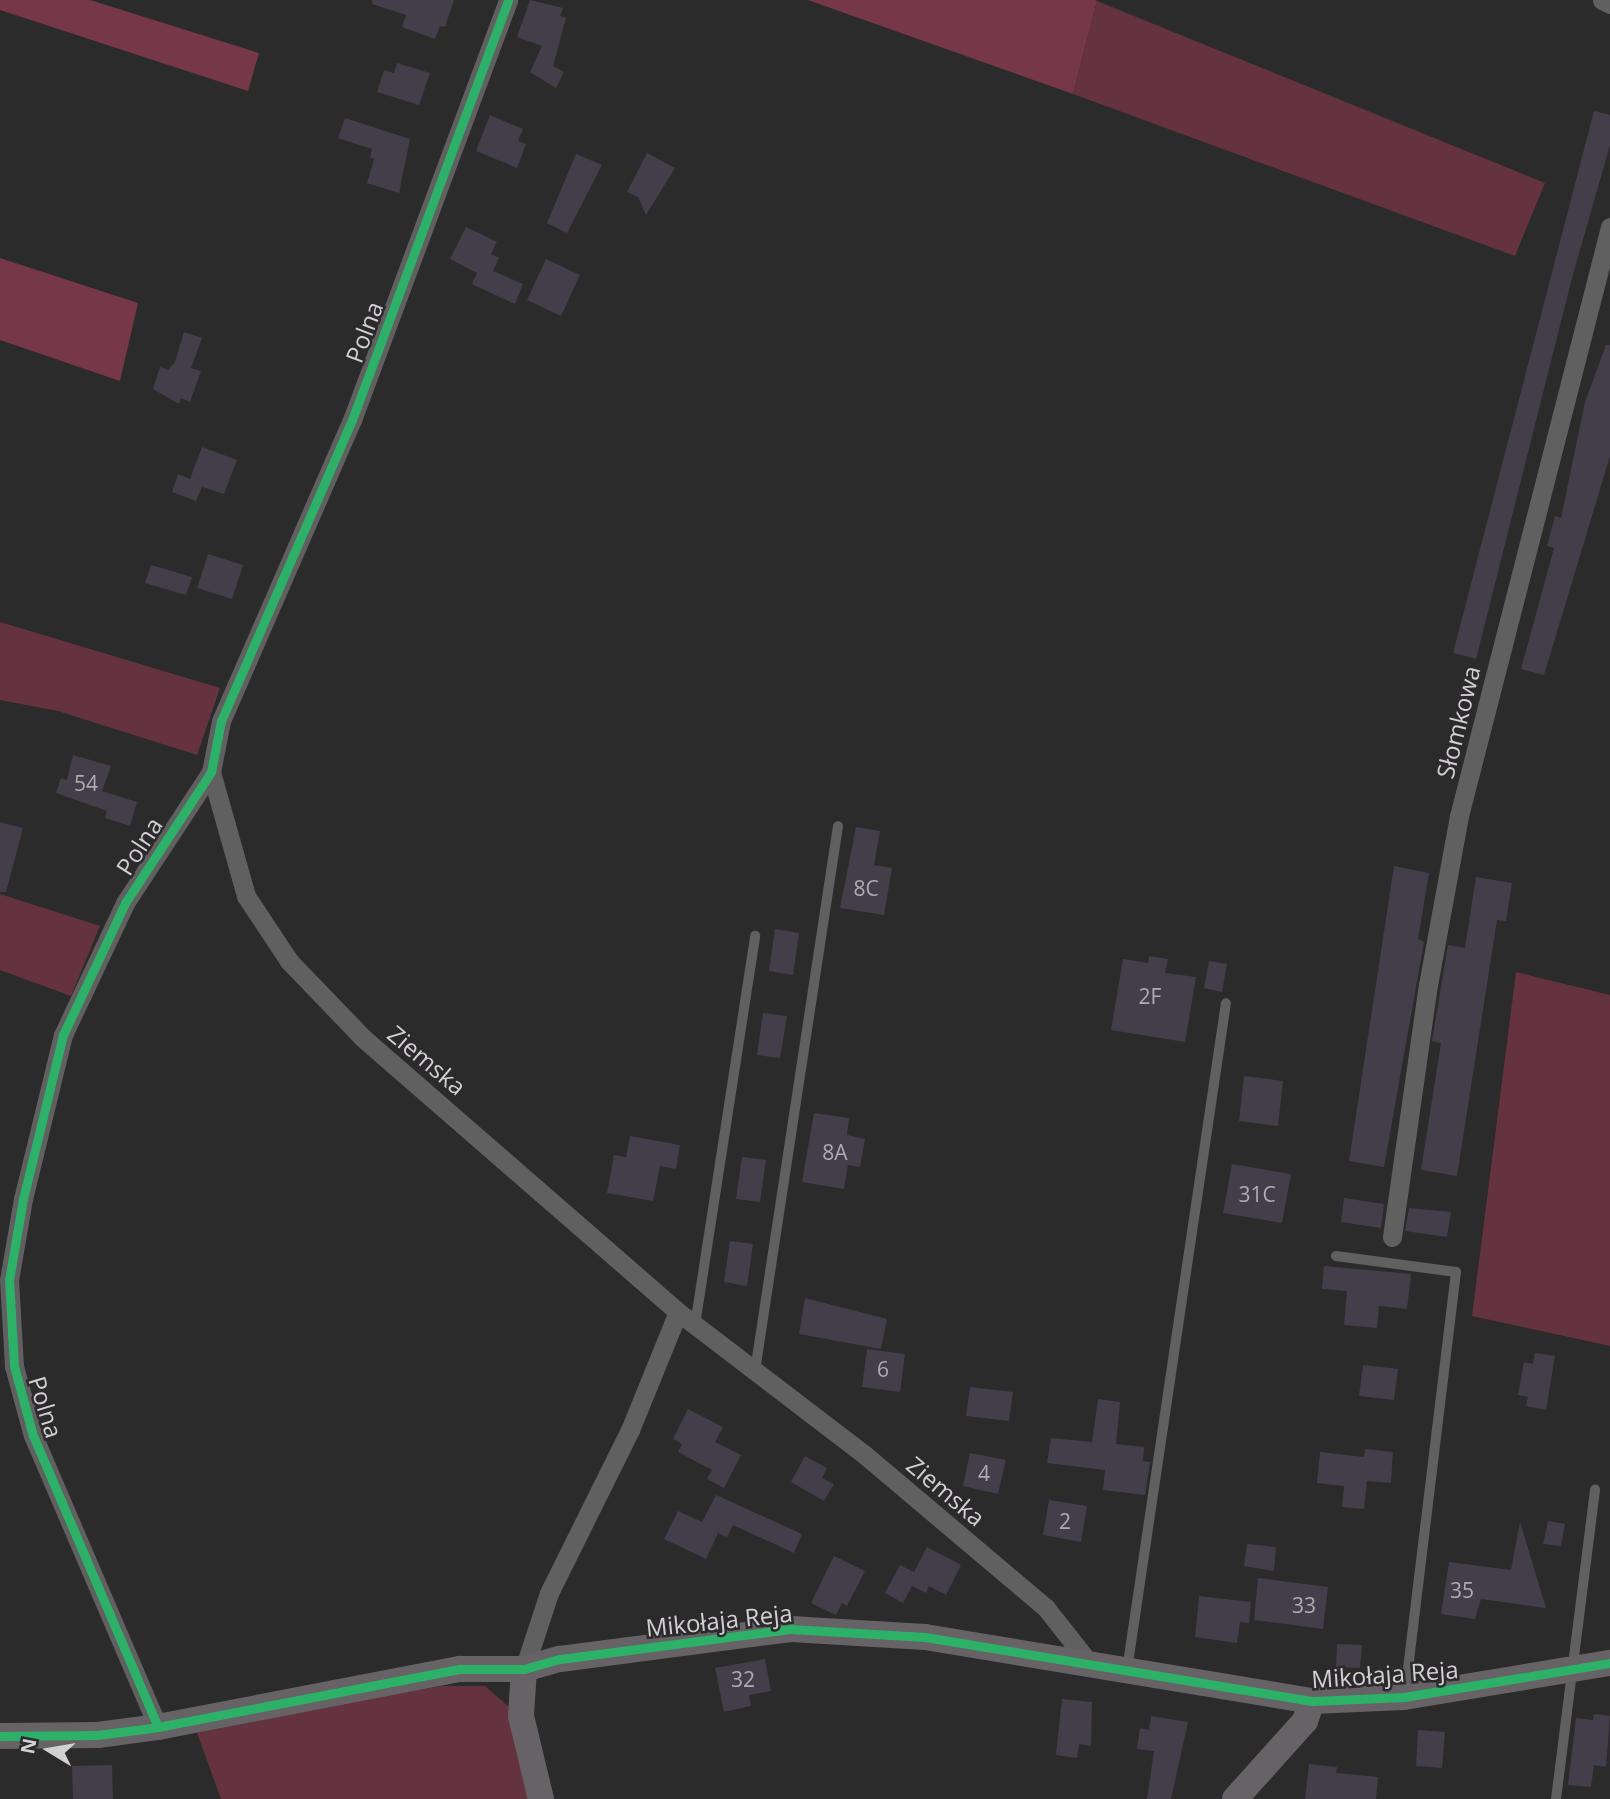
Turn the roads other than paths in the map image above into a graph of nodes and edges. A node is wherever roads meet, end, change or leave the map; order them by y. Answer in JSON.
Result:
{"nodes":[{"id":1,"x":508,"y":0,"type":"edge"},
{"id":2,"x":1602,"y":0,"type":"edge"},
{"id":3,"x":1610,"y":4,"type":"edge"},
{"id":4,"x":1610,"y":227,"type":"edge"},
{"id":5,"x":211,"y":772,"type":"junction"},
{"id":6,"x":838,"y":826,"type":"dead end"},
{"id":7,"x":755,"y":936,"type":"dead end"},
{"id":8,"x":1226,"y":1003,"type":"dead end"},
{"id":9,"x":1392,"y":1237,"type":"dead end"},
{"id":10,"x":1336,"y":1256,"type":"dead end"},
{"id":11,"x":678,"y":1312,"type":"junction"},
{"id":12,"x":695,"y":1326,"type":"junction"},
{"id":13,"x":755,"y":1371,"type":"junction"},
{"id":14,"x":1595,"y":1489,"type":"dead end"},
{"id":15,"x":1610,"y":1663,"type":"edge"},
{"id":16,"x":1090,"y":1664,"type":"junction"},
{"id":17,"x":524,"y":1669,"type":"junction"},
{"id":18,"x":1127,"y":1670,"type":"junction"},
{"id":19,"x":1569,"y":1670,"type":"junction"},
{"id":20,"x":1404,"y":1698,"type":"junction"},
{"id":21,"x":1312,"y":1701,"type":"junction"},
{"id":22,"x":158,"y":1727,"type":"junction"},
{"id":23,"x":0,"y":1736,"type":"edge"},
{"id":24,"x":541,"y":1799,"type":"edge"},
{"id":25,"x":1235,"y":1799,"type":"edge"},
{"id":26,"x":1556,"y":1799,"type":"edge"}],
"edges":[{"from":1,"to":5,"type":"street","name":"Polna"},
{"from":2,"to":3,"type":"street"},
{"from":4,"to":9,"type":"street","name":"Słomkowa"},
{"from":5,"to":11,"type":"street","name":"Ziemska"},
{"from":5,"to":22,"type":"street","name":"Polna"},
{"from":6,"to":13,"type":"lane"},
{"from":7,"to":12,"type":"lane"},
{"from":8,"to":18,"type":"lane"},
{"from":10,"to":20,"type":"lane","name":"Mikołaja Reja"},
{"from":11,"to":12,"type":"street","name":"Ziemska"},
{"from":11,"to":17,"type":"street"},
{"from":12,"to":13,"type":"street","name":"Ziemska"},
{"from":13,"to":16,"type":"street","name":"Ziemska"},
{"from":14,"to":19,"type":"lane"},
{"from":15,"to":19,"type":"street","name":"Mikołaja Reja"},
{"from":16,"to":17,"type":"street","name":"Mikołaja Reja"},
{"from":16,"to":18,"type":"street","name":"Mikołaja Reja"},
{"from":17,"to":22,"type":"street","name":"Mikołaja Reja"},
{"from":17,"to":24,"type":"street"},
{"from":18,"to":21,"type":"street","name":"Mikołaja Reja"},
{"from":19,"to":20,"type":"street","name":"Mikołaja Reja"},
{"from":19,"to":26,"type":"lane"},
{"from":20,"to":21,"type":"street","name":"Mikołaja Reja"},
{"from":21,"to":25,"type":"street","name":"Mikołaja Reja"},
{"from":22,"to":23,"type":"street","name":"Mikołaja Reja"}]}
